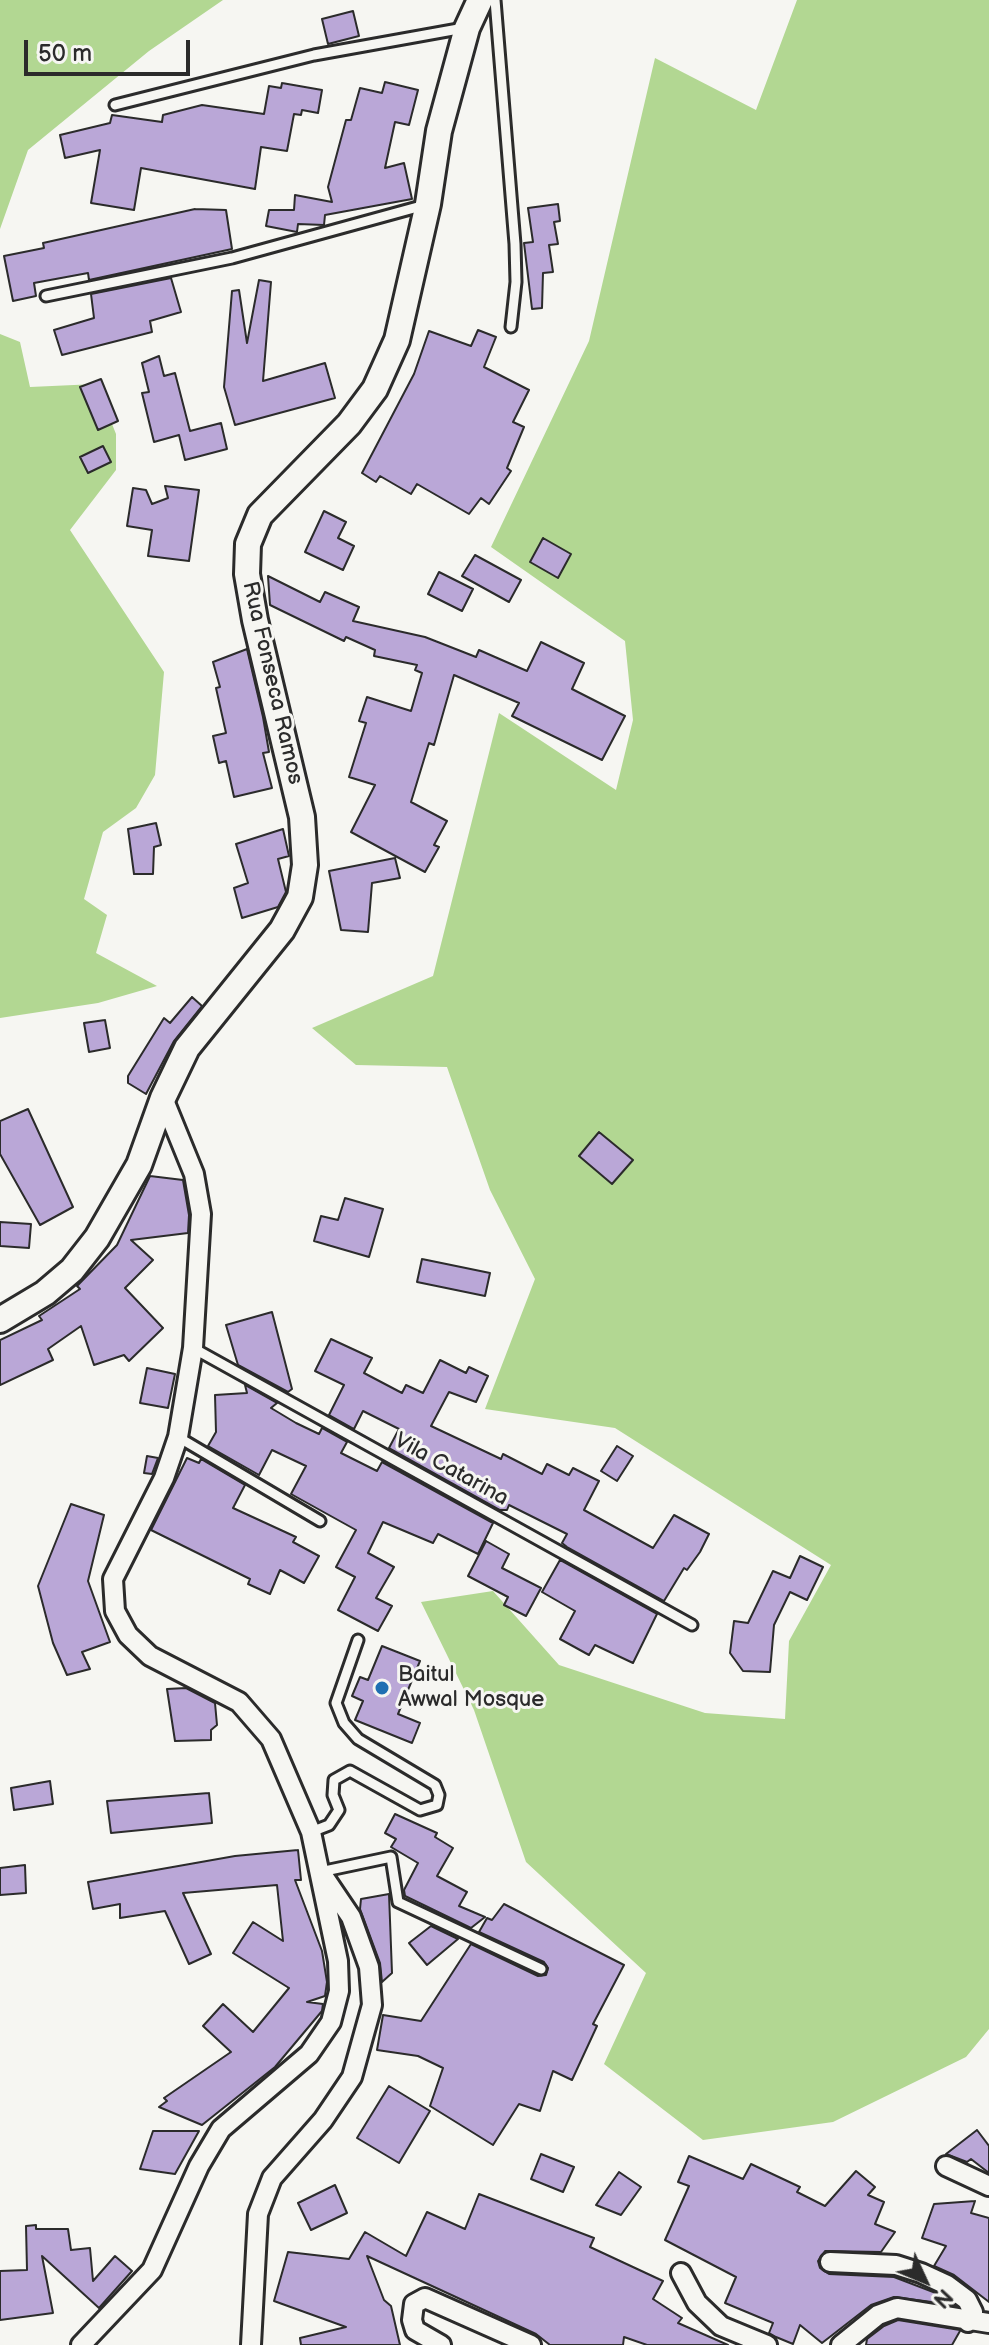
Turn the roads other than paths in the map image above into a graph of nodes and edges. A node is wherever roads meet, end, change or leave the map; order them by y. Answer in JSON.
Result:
{"nodes":[{"id":1,"x":480,"y":0,"type":"edge"},
{"id":2,"x":495,"y":0,"type":"edge"},
{"id":3,"x":467,"y":28,"type":"junction"},
{"id":4,"x":115,"y":105,"type":"dead end"},
{"id":5,"x":428,"y":204,"type":"junction"},
{"id":6,"x":46,"y":296,"type":"dead end"},
{"id":7,"x":511,"y":327,"type":"dead end"},
{"id":8,"x":163,"y":1098,"type":"junction"},
{"id":9,"x":0,"y":1320,"type":"edge"},
{"id":10,"x":193,"y":1348,"type":"junction"},
{"id":11,"x":178,"y":1437,"type":"junction"},
{"id":12,"x":320,"y":1521,"type":"dead end"},
{"id":13,"x":692,"y":1625,"type":"dead end"},
{"id":14,"x":358,"y":1640,"type":"dead end"},
{"id":15,"x":311,"y":1832,"type":"junction"},
{"id":16,"x":320,"y":1872,"type":"junction"},
{"id":17,"x":541,"y":1969,"type":"dead end"},
{"id":18,"x":946,"y":2166,"type":"dead end"},
{"id":19,"x":989,"y":2186,"type":"edge"},
{"id":20,"x":830,"y":2262,"type":"dead end"},
{"id":21,"x":681,"y":2273,"type":"dead end"},
{"id":22,"x":968,"y":2322,"type":"junction"},
{"id":23,"x":989,"y":2323,"type":"edge"},
{"id":24,"x":81,"y":2345,"type":"edge"},
{"id":25,"x":251,"y":2345,"type":"edge"},
{"id":26,"x":441,"y":2345,"type":"edge"},
{"id":27,"x":531,"y":2345,"type":"edge"},
{"id":28,"x":767,"y":2345,"type":"edge"},
{"id":29,"x":841,"y":2345,"type":"edge"}],
"edges":[{"from":1,"to":3,"type":"street","name":"Rua Fonseca Ramos"},
{"from":2,"to":7,"type":"lane"},
{"from":3,"to":4,"type":"lane"},
{"from":3,"to":5,"type":"street","name":"Rua Fonseca Ramos"},
{"from":5,"to":6,"type":"lane"},
{"from":5,"to":8,"type":"street","name":"Rua Fonseca Ramos"},
{"from":8,"to":9,"type":"street","name":"Rua Fonseca Ramos"},
{"from":8,"to":10,"type":"street"},
{"from":10,"to":11,"type":"street"},
{"from":10,"to":13,"type":"lane","name":"Vila Catarina"},
{"from":11,"to":12,"type":"lane"},
{"from":11,"to":15,"type":"street"},
{"from":14,"to":15,"type":"lane"},
{"from":15,"to":16,"type":"street"},
{"from":16,"to":17,"type":"lane"},
{"from":16,"to":24,"type":"street"},
{"from":16,"to":25,"type":"street"},
{"from":18,"to":19,"type":"street"},
{"from":20,"to":22,"type":"street"},
{"from":21,"to":28,"type":"street"},
{"from":22,"to":23,"type":"street"},
{"from":22,"to":29,"type":"street"},
{"from":26,"to":27,"type":"street"}]}
